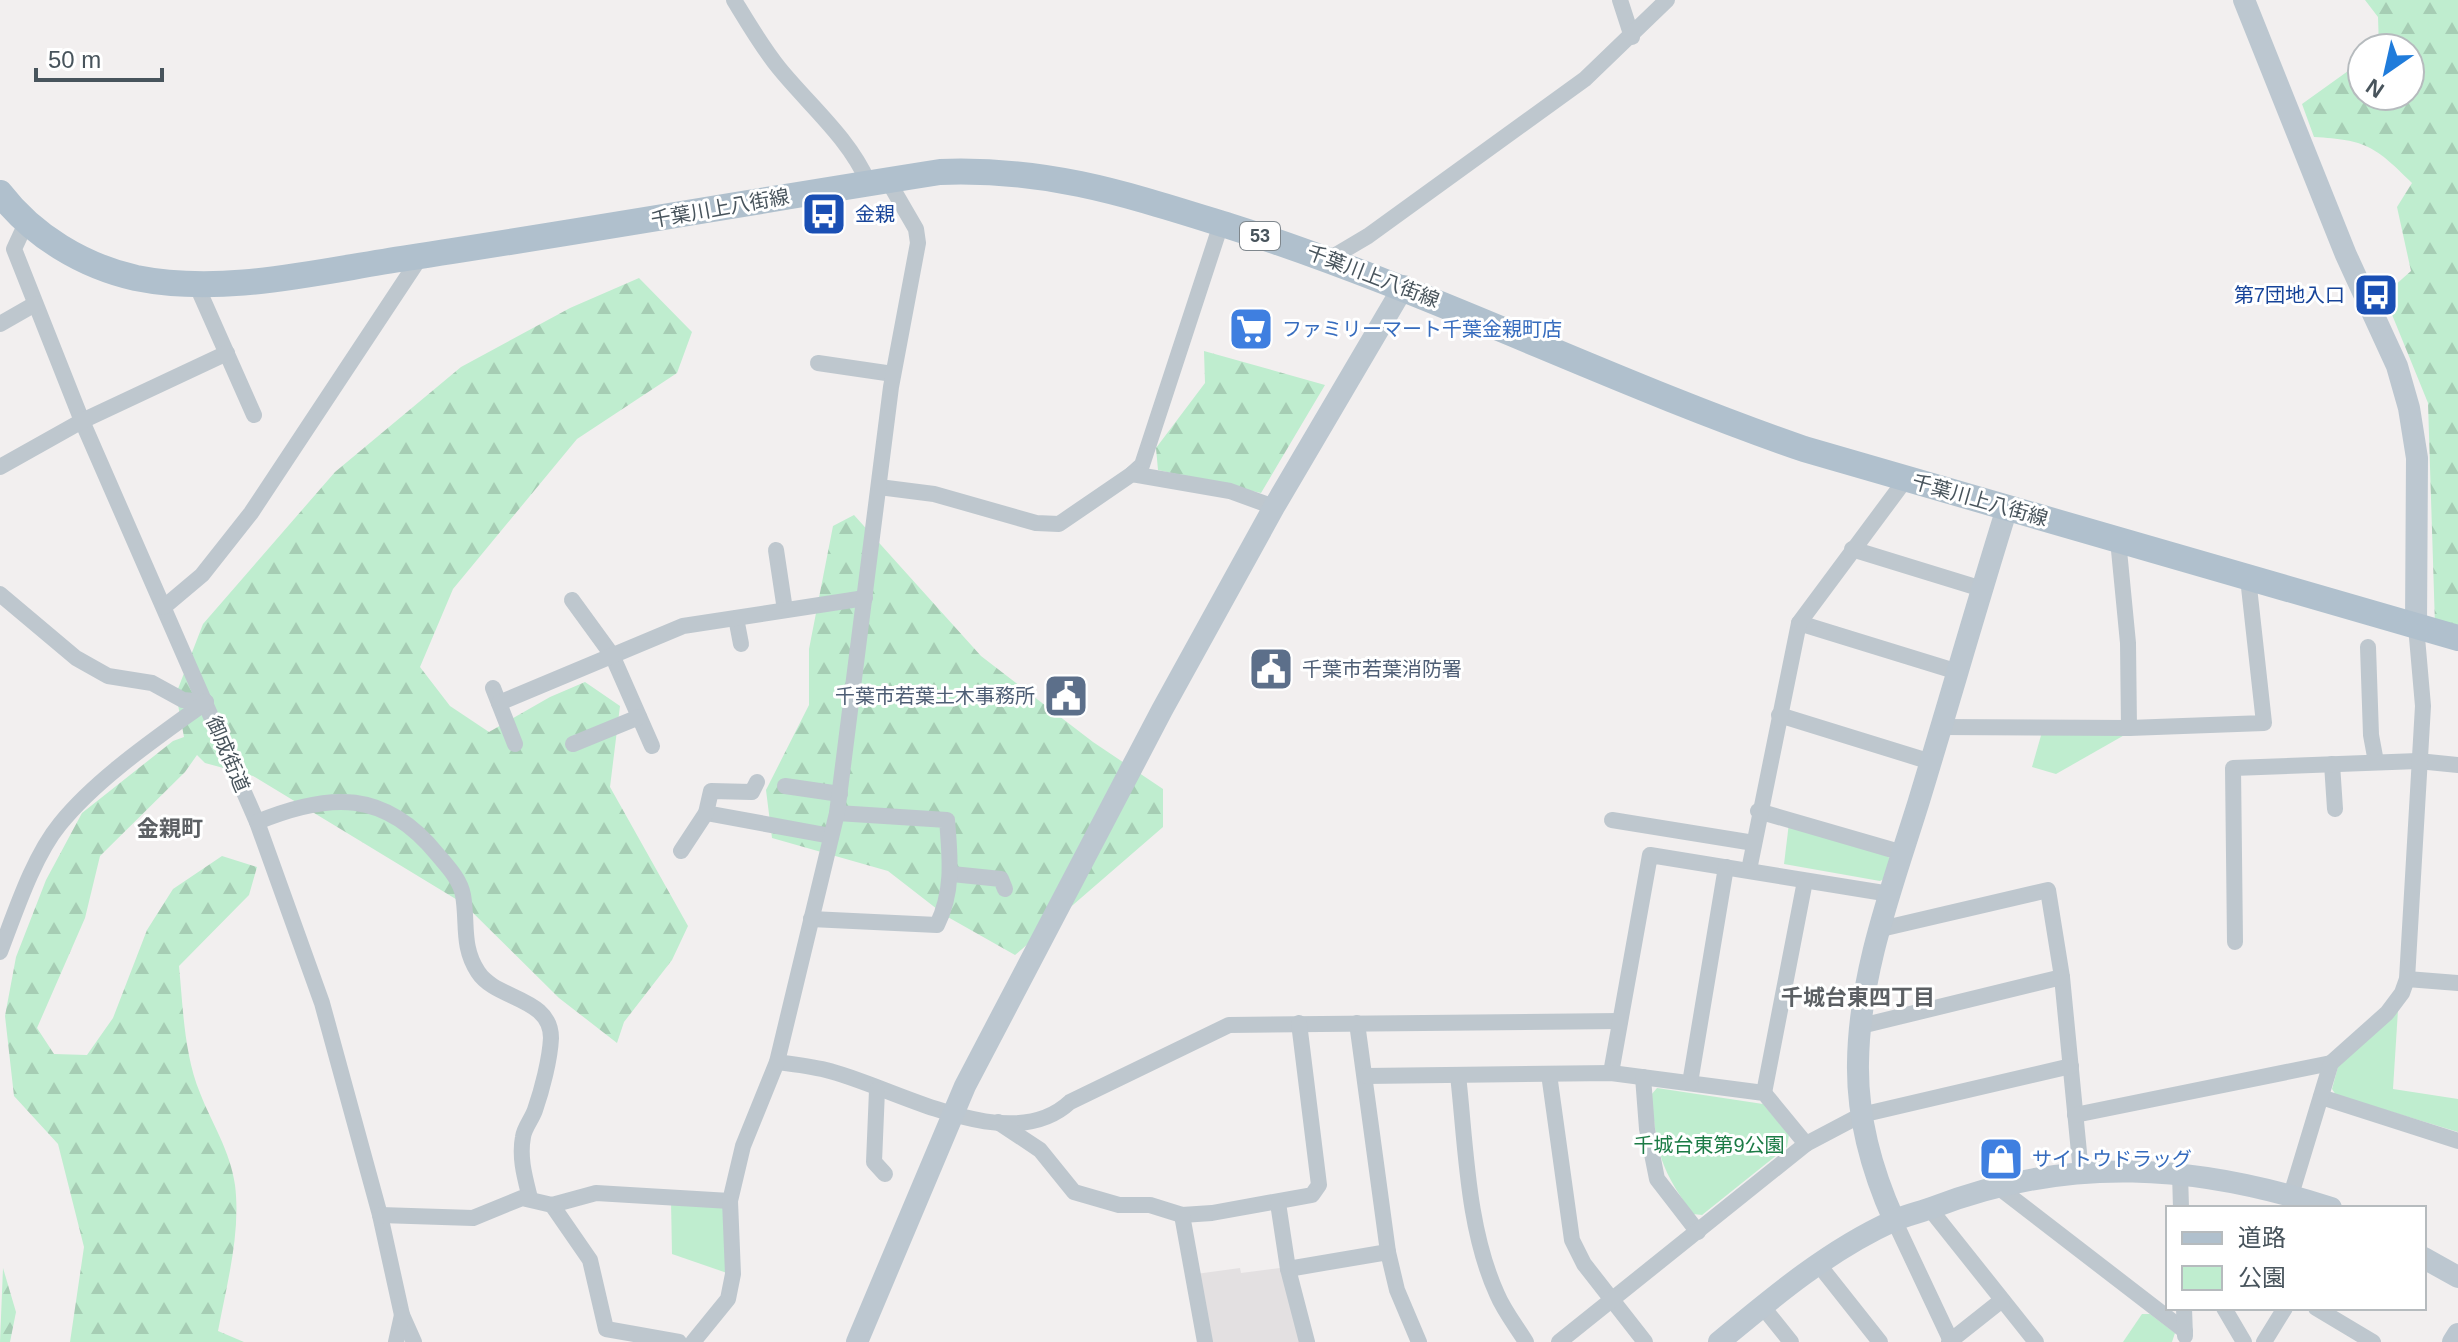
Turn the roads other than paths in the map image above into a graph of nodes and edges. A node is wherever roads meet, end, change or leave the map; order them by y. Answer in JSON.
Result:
{"nodes":[{"id":1,"x":734,"y":0,"type":"edge"},
{"id":2,"x":1620,"y":0,"type":"edge"},
{"id":3,"x":1667,"y":0,"type":"edge"},
{"id":4,"x":2244,"y":0,"type":"edge"},
{"id":5,"x":1632,"y":37,"type":"junction"},
{"id":6,"x":878,"y":181,"type":"junction"},
{"id":7,"x":0,"y":193,"type":"edge"},
{"id":8,"x":26,"y":223,"type":"junction"},
{"id":9,"x":1221,"y":224,"type":"junction"},
{"id":10,"x":421,"y":256,"type":"junction"},
{"id":11,"x":1331,"y":258,"type":"junction"},
{"id":12,"x":196,"y":284,"type":"junction"},
{"id":13,"x":1404,"y":286,"type":"junction"},
{"id":14,"x":35,"y":304,"type":"junction"},
{"id":15,"x":0,"y":324,"type":"edge"},
{"id":16,"x":227,"y":353,"type":"junction"},
{"id":17,"x":818,"y":363,"type":"dead end"},
{"id":18,"x":893,"y":374,"type":"junction"},
{"id":19,"x":254,"y":415,"type":"dead end"},
{"id":20,"x":82,"y":421,"type":"junction"},
{"id":21,"x":0,"y":467,"type":"edge"},
{"id":22,"x":1132,"y":474,"type":"junction"},
{"id":23,"x":1906,"y":479,"type":"junction"},
{"id":24,"x":879,"y":487,"type":"junction"},
{"id":25,"x":1274,"y":507,"type":"junction"},
{"id":26,"x":2007,"y":508,"type":"junction"},
{"id":27,"x":2118,"y":540,"type":"junction"},
{"id":28,"x":1852,"y":549,"type":"junction"},
{"id":29,"x":776,"y":550,"type":"dead end"},
{"id":30,"x":2248,"y":578,"type":"junction"},
{"id":31,"x":1982,"y":589,"type":"junction"},
{"id":32,"x":0,"y":594,"type":"edge"},
{"id":33,"x":865,"y":598,"type":"junction"},
{"id":34,"x":572,"y":600,"type":"dead end"},
{"id":35,"x":164,"y":607,"type":"junction"},
{"id":36,"x":785,"y":610,"type":"junction"},
{"id":37,"x":736,"y":618,"type":"junction"},
{"id":38,"x":1799,"y":623,"type":"junction"},
{"id":39,"x":2416,"y":626,"type":"junction"},
{"id":40,"x":2458,"y":638,"type":"edge"},
{"id":41,"x":741,"y":644,"type":"dead end"},
{"id":42,"x":2368,"y":647,"type":"dead end"},
{"id":43,"x":612,"y":655,"type":"junction"},
{"id":44,"x":1958,"y":672,"type":"junction"},
{"id":45,"x":206,"y":702,"type":"junction"},
{"id":46,"x":1779,"y":715,"type":"junction"},
{"id":47,"x":639,"y":717,"type":"junction"},
{"id":48,"x":1940,"y":727,"type":"junction"},
{"id":49,"x":2129,"y":728,"type":"junction"},
{"id":50,"x":515,"y":744,"type":"dead end"},
{"id":51,"x":573,"y":744,"type":"dead end"},
{"id":52,"x":652,"y":746,"type":"dead end"},
{"id":53,"x":2418,"y":761,"type":"junction"},
{"id":54,"x":1931,"y":762,"type":"junction"},
{"id":55,"x":2376,"y":762,"type":"junction"},
{"id":56,"x":2332,"y":764,"type":"junction"},
{"id":57,"x":2456,"y":771,"type":"edge"},
{"id":58,"x":757,"y":782,"type":"dead end"},
{"id":59,"x":785,"y":786,"type":"dead end"},
{"id":60,"x":840,"y":794,"type":"junction"},
{"id":61,"x":2335,"y":809,"type":"dead end"},
{"id":62,"x":1758,"y":811,"type":"junction"},
{"id":63,"x":706,"y":813,"type":"junction"},
{"id":64,"x":837,"y":813,"type":"junction"},
{"id":65,"x":1612,"y":820,"type":"dead end"},
{"id":66,"x":257,"y":822,"type":"junction"},
{"id":67,"x":831,"y":836,"type":"junction"},
{"id":68,"x":1754,"y":843,"type":"junction"},
{"id":69,"x":681,"y":851,"type":"dead end"},
{"id":70,"x":1903,"y":853,"type":"junction"},
{"id":71,"x":1726,"y":867,"type":"junction"},
{"id":72,"x":1749,"y":870,"type":"junction"},
{"id":73,"x":952,"y":874,"type":"junction"},
{"id":74,"x":1805,"y":881,"type":"junction"},
{"id":75,"x":1005,"y":889,"type":"dead end"},
{"id":76,"x":1890,"y":894,"type":"junction"},
{"id":77,"x":811,"y":919,"type":"junction"},
{"id":78,"x":1881,"y":929,"type":"junction"},
{"id":79,"x":2235,"y":942,"type":"dead end"},
{"id":80,"x":0,"y":952,"type":"edge"},
{"id":81,"x":2062,"y":977,"type":"junction"},
{"id":82,"x":2407,"y":979,"type":"junction"},
{"id":83,"x":2458,"y":983,"type":"edge"},
{"id":84,"x":1620,"y":1021,"type":"junction"},
{"id":85,"x":1299,"y":1023,"type":"junction"},
{"id":86,"x":1357,"y":1023,"type":"junction"},
{"id":87,"x":1861,"y":1026,"type":"junction"},
{"id":88,"x":777,"y":1062,"type":"junction"},
{"id":89,"x":2331,"y":1063,"type":"junction"},
{"id":90,"x":2071,"y":1066,"type":"junction"},
{"id":91,"x":1611,"y":1073,"type":"junction"},
{"id":92,"x":1549,"y":1074,"type":"junction"},
{"id":93,"x":1458,"y":1075,"type":"junction"},
{"id":94,"x":1366,"y":1076,"type":"junction"},
{"id":95,"x":1643,"y":1077,"type":"junction"},
{"id":96,"x":1690,"y":1083,"type":"junction"},
{"id":97,"x":877,"y":1090,"type":"junction"},
{"id":98,"x":1764,"y":1093,"type":"junction"},
{"id":99,"x":2321,"y":1097,"type":"junction"},
{"id":100,"x":954,"y":1113,"type":"junction"},
{"id":101,"x":1861,"y":1115,"type":"junction"},
{"id":102,"x":2075,"y":1115,"type":"junction"},
{"id":103,"x":998,"y":1122,"type":"junction"},
{"id":104,"x":2458,"y":1141,"type":"edge"},
{"id":105,"x":1806,"y":1144,"type":"junction"},
{"id":106,"x":2081,"y":1173,"type":"junction"},
{"id":107,"x":2180,"y":1173,"type":"junction"},
{"id":108,"x":885,"y":1174,"type":"dead end"},
{"id":109,"x":1998,"y":1187,"type":"junction"},
{"id":110,"x":2291,"y":1195,"type":"junction"},
{"id":111,"x":530,"y":1198,"type":"junction"},
{"id":112,"x":730,"y":1201,"type":"junction"},
{"id":113,"x":1278,"y":1203,"type":"junction"},
{"id":114,"x":552,"y":1205,"type":"junction"},
{"id":115,"x":2181,"y":1206,"type":"edge"},
{"id":116,"x":2325,"y":1206,"type":"edge"},
{"id":117,"x":1930,"y":1209,"type":"junction"},
{"id":118,"x":380,"y":1215,"type":"junction"},
{"id":119,"x":1182,"y":1215,"type":"junction"},
{"id":120,"x":1894,"y":1220,"type":"junction"},
{"id":121,"x":1698,"y":1232,"type":"junction"},
{"id":122,"x":1388,"y":1252,"type":"junction"},
{"id":123,"x":2426,"y":1259,"type":"edge"},
{"id":124,"x":1819,"y":1265,"type":"junction"},
{"id":125,"x":1288,"y":1269,"type":"junction"},
{"id":126,"x":2458,"y":1277,"type":"edge"},
{"id":127,"x":2002,"y":1300,"type":"junction"},
{"id":128,"x":1611,"y":1302,"type":"junction"},
{"id":129,"x":1762,"y":1306,"type":"junction"},
{"id":130,"x":2184,"y":1310,"type":"edge"},
{"id":131,"x":2225,"y":1310,"type":"edge"},
{"id":132,"x":2284,"y":1310,"type":"edge"},
{"id":133,"x":2319,"y":1310,"type":"edge"},
{"id":134,"x":402,"y":1315,"type":"junction"},
{"id":135,"x":2458,"y":1334,"type":"edge"},
{"id":136,"x":2185,"y":1337,"type":"edge"},
{"id":137,"x":1952,"y":1341,"type":"edge"},
{"id":138,"x":396,"y":1342,"type":"edge"},
{"id":139,"x":414,"y":1342,"type":"edge"},
{"id":140,"x":679,"y":1342,"type":"edge"},
{"id":141,"x":693,"y":1342,"type":"edge"},
{"id":142,"x":857,"y":1342,"type":"edge"},
{"id":143,"x":1205,"y":1342,"type":"edge"},
{"id":144,"x":1307,"y":1342,"type":"edge"},
{"id":145,"x":1419,"y":1342,"type":"edge"},
{"id":146,"x":1526,"y":1342,"type":"edge"},
{"id":147,"x":1559,"y":1342,"type":"edge"},
{"id":148,"x":1645,"y":1342,"type":"edge"},
{"id":149,"x":1719,"y":1342,"type":"edge"},
{"id":150,"x":1791,"y":1342,"type":"edge"},
{"id":151,"x":1880,"y":1342,"type":"edge"},
{"id":152,"x":2036,"y":1342,"type":"edge"},
{"id":153,"x":2244,"y":1342,"type":"edge"},
{"id":154,"x":2264,"y":1342,"type":"edge"},
{"id":155,"x":2373,"y":1342,"type":"edge"},
{"id":156,"x":2453,"y":1342,"type":"edge"}],
"edges":[{"from":1,"to":6,"type":"street"},
{"from":2,"to":5,"type":"street"},
{"from":3,"to":5,"type":"street"},
{"from":4,"to":39,"type":"street"},
{"from":5,"to":11,"type":"street"},
{"from":6,"to":9,"type":"main road","name":"千葉川上八街線","number":"53"},
{"from":6,"to":10,"type":"main road","name":"千葉川上八街線","number":"53"},
{"from":6,"to":18,"type":"street"},
{"from":7,"to":8,"type":"main road","number":"53"},
{"from":8,"to":12,"type":"main road","name":"千葉川上八街線","number":"53"},
{"from":8,"to":14,"type":"street","name":"御成街道"},
{"from":9,"to":11,"type":"main road","name":"千葉川上八街線","number":"53"},
{"from":9,"to":22,"type":"street"},
{"from":10,"to":12,"type":"main road","name":"千葉川上八街線","number":"53"},
{"from":10,"to":35,"type":"street"},
{"from":11,"to":13,"type":"main road","name":"千葉川上八街線","number":"53"},
{"from":12,"to":16,"type":"street"},
{"from":13,"to":23,"type":"main road","name":"千葉川上八街線","number":"53"},
{"from":13,"to":25,"type":"street"},
{"from":14,"to":15,"type":"street"},
{"from":14,"to":20,"type":"street","name":"御成街道"},
{"from":16,"to":19,"type":"street"},
{"from":16,"to":20,"type":"street"},
{"from":17,"to":18,"type":"street"},
{"from":18,"to":24,"type":"street"},
{"from":20,"to":21,"type":"street"},
{"from":20,"to":35,"type":"street","name":"御成街道"},
{"from":22,"to":24,"type":"street"},
{"from":22,"to":25,"type":"street"},
{"from":23,"to":26,"type":"main road","name":"千葉川上八街線","number":"53"},
{"from":23,"to":28,"type":"street"},
{"from":24,"to":33,"type":"street"},
{"from":25,"to":100,"type":"street"},
{"from":26,"to":27,"type":"main road","name":"千葉川上八街線","number":"53"},
{"from":26,"to":31,"type":"street"},
{"from":27,"to":30,"type":"main road","name":"千葉川上八街線","number":"53"},
{"from":27,"to":49,"type":"street"},
{"from":28,"to":31,"type":"street"},
{"from":28,"to":38,"type":"street"},
{"from":29,"to":36,"type":"street"},
{"from":30,"to":39,"type":"main road","name":"千葉川上八街線","number":"53"},
{"from":30,"to":49,"type":"street"},
{"from":31,"to":44,"type":"street"},
{"from":32,"to":45,"type":"street"},
{"from":33,"to":36,"type":"street"},
{"from":33,"to":60,"type":"street"},
{"from":34,"to":43,"type":"street"},
{"from":35,"to":45,"type":"street","name":"御成街道"},
{"from":36,"to":37,"type":"street"},
{"from":37,"to":41,"type":"street"},
{"from":37,"to":43,"type":"street"},
{"from":38,"to":44,"type":"street"},
{"from":38,"to":46,"type":"street"},
{"from":39,"to":40,"type":"main road","name":"千葉川上八街線","number":"53"},
{"from":39,"to":53,"type":"street"},
{"from":42,"to":55,"type":"street"},
{"from":43,"to":47,"type":"street"},
{"from":43,"to":50,"type":"street"},
{"from":44,"to":48,"type":"street"},
{"from":45,"to":66,"type":"street","name":"御成街道"},
{"from":45,"to":80,"type":"street"},
{"from":46,"to":54,"type":"street"},
{"from":46,"to":62,"type":"street"},
{"from":47,"to":51,"type":"street"},
{"from":47,"to":52,"type":"street"},
{"from":48,"to":49,"type":"street"},
{"from":48,"to":54,"type":"street"},
{"from":53,"to":55,"type":"street"},
{"from":53,"to":57,"type":"street"},
{"from":53,"to":82,"type":"street"},
{"from":54,"to":70,"type":"street"},
{"from":55,"to":56,"type":"street"},
{"from":56,"to":61,"type":"street"},
{"from":56,"to":79,"type":"street"},
{"from":58,"to":63,"type":"street"},
{"from":59,"to":60,"type":"street"},
{"from":60,"to":64,"type":"street"},
{"from":62,"to":68,"type":"street"},
{"from":62,"to":70,"type":"street"},
{"from":63,"to":67,"type":"street"},
{"from":63,"to":69,"type":"street"},
{"from":64,"to":67,"type":"street"},
{"from":64,"to":73,"type":"street"},
{"from":65,"to":68,"type":"street"},
{"from":66,"to":111,"type":"street"},
{"from":66,"to":118,"type":"street","name":"御成街道"},
{"from":67,"to":77,"type":"street"},
{"from":68,"to":72,"type":"street"},
{"from":70,"to":76,"type":"street"},
{"from":71,"to":72,"type":"street"},
{"from":71,"to":84,"type":"street"},
{"from":71,"to":96,"type":"street"},
{"from":72,"to":74,"type":"street"},
{"from":73,"to":75,"type":"street"},
{"from":73,"to":77,"type":"street"},
{"from":74,"to":76,"type":"street"},
{"from":74,"to":98,"type":"street"},
{"from":76,"to":78,"type":"street"},
{"from":77,"to":88,"type":"street"},
{"from":78,"to":81,"type":"street"},
{"from":78,"to":87,"type":"street"},
{"from":81,"to":87,"type":"street"},
{"from":81,"to":90,"type":"street"},
{"from":82,"to":83,"type":"street"},
{"from":82,"to":89,"type":"street"},
{"from":84,"to":86,"type":"street"},
{"from":84,"to":91,"type":"street"},
{"from":85,"to":86,"type":"street"},
{"from":85,"to":103,"type":"street"},
{"from":85,"to":113,"type":"street"},
{"from":86,"to":94,"type":"street"},
{"from":87,"to":101,"type":"street"},
{"from":88,"to":97,"type":"street"},
{"from":88,"to":112,"type":"street"},
{"from":89,"to":99,"type":"street"},
{"from":89,"to":102,"type":"street"},
{"from":90,"to":101,"type":"street"},
{"from":90,"to":102,"type":"street"},
{"from":91,"to":92,"type":"street"},
{"from":91,"to":95,"type":"street"},
{"from":92,"to":93,"type":"street"},
{"from":92,"to":128,"type":"street"},
{"from":93,"to":94,"type":"street"},
{"from":93,"to":146,"type":"street"},
{"from":94,"to":122,"type":"street"},
{"from":95,"to":96,"type":"street"},
{"from":95,"to":121,"type":"street"},
{"from":96,"to":98,"type":"street"},
{"from":97,"to":100,"type":"street"},
{"from":97,"to":108,"type":"street"},
{"from":98,"to":105,"type":"street"},
{"from":99,"to":104,"type":"street"},
{"from":99,"to":110,"type":"street"},
{"from":100,"to":103,"type":"street"},
{"from":100,"to":142,"type":"street"},
{"from":101,"to":105,"type":"street"},
{"from":101,"to":120,"type":"street"},
{"from":102,"to":106,"type":"street"},
{"from":103,"to":119,"type":"street"},
{"from":105,"to":121,"type":"street"},
{"from":106,"to":107,"type":"street"},
{"from":106,"to":109,"type":"street"},
{"from":107,"to":110,"type":"street"},
{"from":107,"to":115,"type":"street"},
{"from":109,"to":117,"type":"street"},
{"from":109,"to":136,"type":"street"},
{"from":110,"to":116,"type":"street"},
{"from":111,"to":114,"type":"street"},
{"from":111,"to":118,"type":"street"},
{"from":112,"to":114,"type":"street"},
{"from":112,"to":141,"type":"street"},
{"from":113,"to":119,"type":"street"},
{"from":113,"to":125,"type":"street"},
{"from":114,"to":140,"type":"street"},
{"from":117,"to":120,"type":"street"},
{"from":117,"to":127,"type":"street"},
{"from":118,"to":134,"type":"street","name":"御成街道"},
{"from":119,"to":143,"type":"street"},
{"from":120,"to":124,"type":"street"},
{"from":120,"to":137,"type":"street"},
{"from":121,"to":128,"type":"street"},
{"from":122,"to":125,"type":"street"},
{"from":122,"to":145,"type":"street"},
{"from":123,"to":126,"type":"street"},
{"from":124,"to":129,"type":"street"},
{"from":124,"to":151,"type":"street"},
{"from":125,"to":144,"type":"street"},
{"from":127,"to":137,"type":"street"},
{"from":127,"to":152,"type":"street"},
{"from":128,"to":147,"type":"street"},
{"from":128,"to":148,"type":"street"},
{"from":129,"to":149,"type":"street"},
{"from":129,"to":150,"type":"street"},
{"from":130,"to":136,"type":"street"},
{"from":131,"to":153,"type":"street"},
{"from":132,"to":154,"type":"street"},
{"from":133,"to":155,"type":"street"},
{"from":134,"to":138,"type":"street"},
{"from":134,"to":139,"type":"street","name":"御成街道"},
{"from":135,"to":156,"type":"street"}]}
